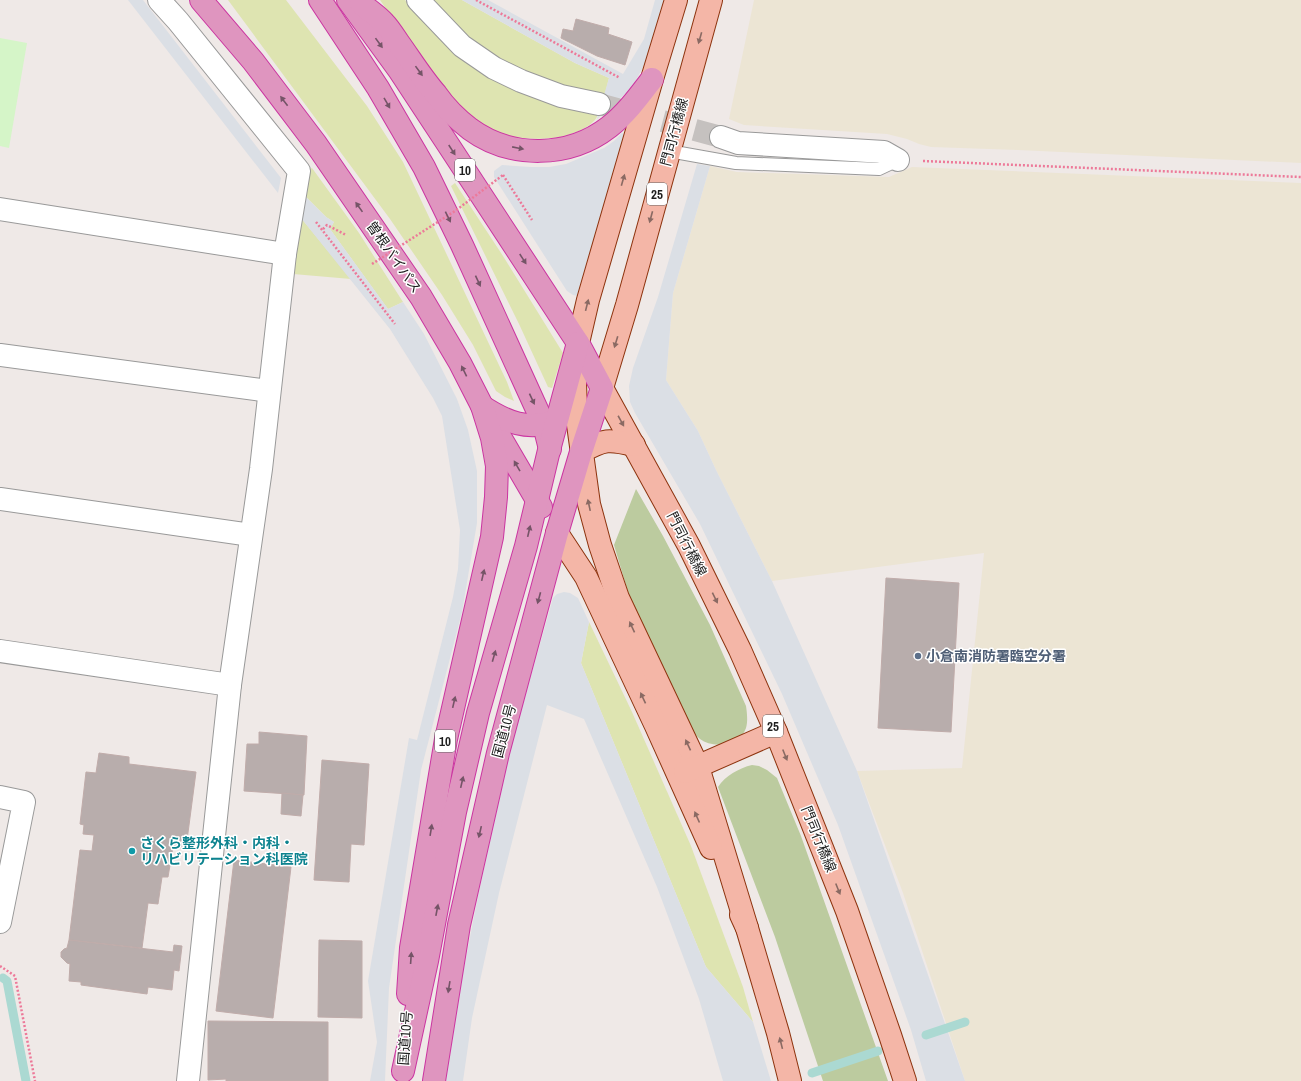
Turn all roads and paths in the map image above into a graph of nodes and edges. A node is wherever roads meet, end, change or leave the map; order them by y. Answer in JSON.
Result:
{"nodes":[{"id":1,"x":159,"y":0,"type":"edge"},
{"id":2,"x":201,"y":0,"type":"edge"},
{"id":3,"x":320,"y":0,"type":"edge"},
{"id":4,"x":348,"y":0,"type":"edge"},
{"id":5,"x":356,"y":0,"type":"edge"},
{"id":6,"x":418,"y":0,"type":"edge"},
{"id":7,"x":476,"y":0,"type":"edge"},
{"id":8,"x":676,"y":0,"type":"edge"},
{"id":9,"x":711,"y":0,"type":"edge"},
{"id":10,"x":621,"y":78,"type":"dead end"},
{"id":11,"x":652,"y":79,"type":"junction"},
{"id":12,"x":599,"y":104,"type":"tunnel mouth"},
{"id":13,"x":721,"y":137,"type":"tunnel mouth"},
{"id":14,"x":669,"y":151,"type":"junction"},
{"id":15,"x":898,"y":160,"type":"junction"},
{"id":16,"x":1301,"y":177,"type":"edge"},
{"id":17,"x":0,"y":209,"type":"edge"},
{"id":18,"x":312,"y":218,"type":"dead end"},
{"id":19,"x":532,"y":220,"type":"dead end"},
{"id":20,"x":323,"y":229,"type":"junction"},
{"id":21,"x":352,"y":238,"type":"dead end"},
{"id":22,"x":285,"y":254,"type":"junction"},
{"id":23,"x":372,"y":264,"type":"dead end"},
{"id":24,"x":395,"y":324,"type":"dead end"},
{"id":25,"x":578,"y":343,"type":"junction"},
{"id":26,"x":0,"y":355,"type":"edge"},
{"id":27,"x":602,"y":388,"type":"junction"},
{"id":28,"x":269,"y":391,"type":"junction"},
{"id":29,"x":482,"y":406,"type":"junction"},
{"id":30,"x":559,"y":418,"type":"junction"},
{"id":31,"x":634,"y":445,"type":"junction"},
{"id":32,"x":550,"y":446,"type":"junction"},
{"id":33,"x":581,"y":452,"type":"junction"},
{"id":34,"x":556,"y":474,"type":"junction"},
{"id":35,"x":0,"y":499,"type":"edge"},
{"id":36,"x":536,"y":500,"type":"junction"},
{"id":37,"x":557,"y":533,"type":"junction"},
{"id":38,"x":251,"y":535,"type":"junction"},
{"id":39,"x":545,"y":576,"type":"junction"},
{"id":40,"x":586,"y":577,"type":"junction"},
{"id":41,"x":0,"y":651,"type":"edge"},
{"id":42,"x":230,"y":684,"type":"junction"},
{"id":43,"x":776,"y":732,"type":"junction"},
{"id":44,"x":698,"y":767,"type":"junction"},
{"id":45,"x":678,"y":775,"type":"junction"},
{"id":46,"x":0,"y":797,"type":"edge"},
{"id":47,"x":0,"y":922,"type":"edge"},
{"id":48,"x":747,"y":928,"type":"junction"},
{"id":49,"x":0,"y":966,"type":"edge"},
{"id":50,"x":402,"y":1076,"type":"edge"},
{"id":51,"x":35,"y":1081,"type":"edge"},
{"id":52,"x":188,"y":1081,"type":"edge"},
{"id":53,"x":434,"y":1081,"type":"edge"},
{"id":54,"x":790,"y":1081,"type":"edge"},
{"id":55,"x":905,"y":1081,"type":"edge"}],
"edges":[{"from":1,"to":22,"type":"street"},
{"from":29,"to":2,"type":"highway","name":"曽根バイパス","number":"10","one_way":true},
{"from":3,"to":30,"type":"highway","one_way":true},
{"from":4,"to":25,"type":"highway","number":"10","one_way":true},
{"from":5,"to":11,"type":"highway","one_way":true},
{"from":6,"to":12,"type":"street"},
{"from":7,"to":10,"type":"path"},
{"from":8,"to":11,"type":"main road"},
{"from":9,"to":14,"type":"main road","name":"門司行橋線","number":"25","one_way":true},
{"from":25,"to":11,"type":"main road","one_way":true},
{"from":13,"to":15,"type":"street"},
{"from":14,"to":15,"type":"lane"},
{"from":14,"to":27,"type":"main road","name":"門司行橋線","number":"25","one_way":true},
{"from":15,"to":16,"type":"path"},
{"from":17,"to":22,"type":"street"},
{"from":18,"to":20,"type":"path"},
{"from":19,"to":23,"type":"path","bridge":true},
{"from":20,"to":21,"type":"path"},
{"from":20,"to":24,"type":"path"},
{"from":22,"to":28,"type":"street"},
{"from":25,"to":27,"type":"highway","number":"10"},
{"from":25,"to":30,"type":"main road"},
{"from":26,"to":28,"type":"street"},
{"from":27,"to":30,"type":"main road"},
{"from":27,"to":31,"type":"main road","name":"門司行橋線","number":"25","one_way":true},
{"from":27,"to":33,"type":"highway","name":"国道10号","number":"10"},
{"from":28,"to":38,"type":"street"},
{"from":29,"to":30,"type":"highway"},
{"from":36,"to":29,"type":"highway","name":"曽根バイパス","number":"10","one_way":true},
{"from":50,"to":29,"type":"highway","name":"国道10号","number":"10","one_way":true},
{"from":30,"to":32,"type":"highway","number":"10"},
{"from":30,"to":33,"type":"main road"},
{"from":31,"to":33,"type":"main road"},
{"from":31,"to":43,"type":"main road","name":"門司行橋線","number":"25","one_way":true},
{"from":32,"to":34,"type":"highway","number":"10"},
{"from":32,"to":36,"type":"highway","number":"10"},
{"from":33,"to":34,"type":"highway"},
{"from":33,"to":37,"type":"highway","name":"国道10号","number":"10"},
{"from":44,"to":33,"type":"main road","one_way":true},
{"from":34,"to":36,"type":"highway"},
{"from":34,"to":37,"type":"highway","number":"10"},
{"from":35,"to":38,"type":"street"},
{"from":36,"to":37,"type":"highway","name":"曽根バイパス","number":"10"},
{"from":50,"to":36,"type":"highway","number":"10","one_way":true},
{"from":37,"to":39,"type":"highway","name":"国道10号","number":"10"},
{"from":37,"to":40,"type":"main road"},
{"from":38,"to":42,"type":"street"},
{"from":39,"to":40,"type":"main road"},
{"from":39,"to":53,"type":"highway","name":"国道10号","number":"10","one_way":true},
{"from":45,"to":40,"type":"main road","one_way":true},
{"from":41,"to":42,"type":"street"},
{"from":42,"to":52,"type":"street"},
{"from":43,"to":44,"type":"main road"},
{"from":43,"to":55,"type":"main road","name":"門司行橋線","number":"25","one_way":true},
{"from":44,"to":45,"type":"main road"},
{"from":44,"to":48,"type":"main road"},
{"from":48,"to":45,"type":"main road","one_way":true},
{"from":46,"to":47,"type":"street"},
{"from":54,"to":48,"type":"main road","one_way":true},
{"from":49,"to":51,"type":"path"}]}
